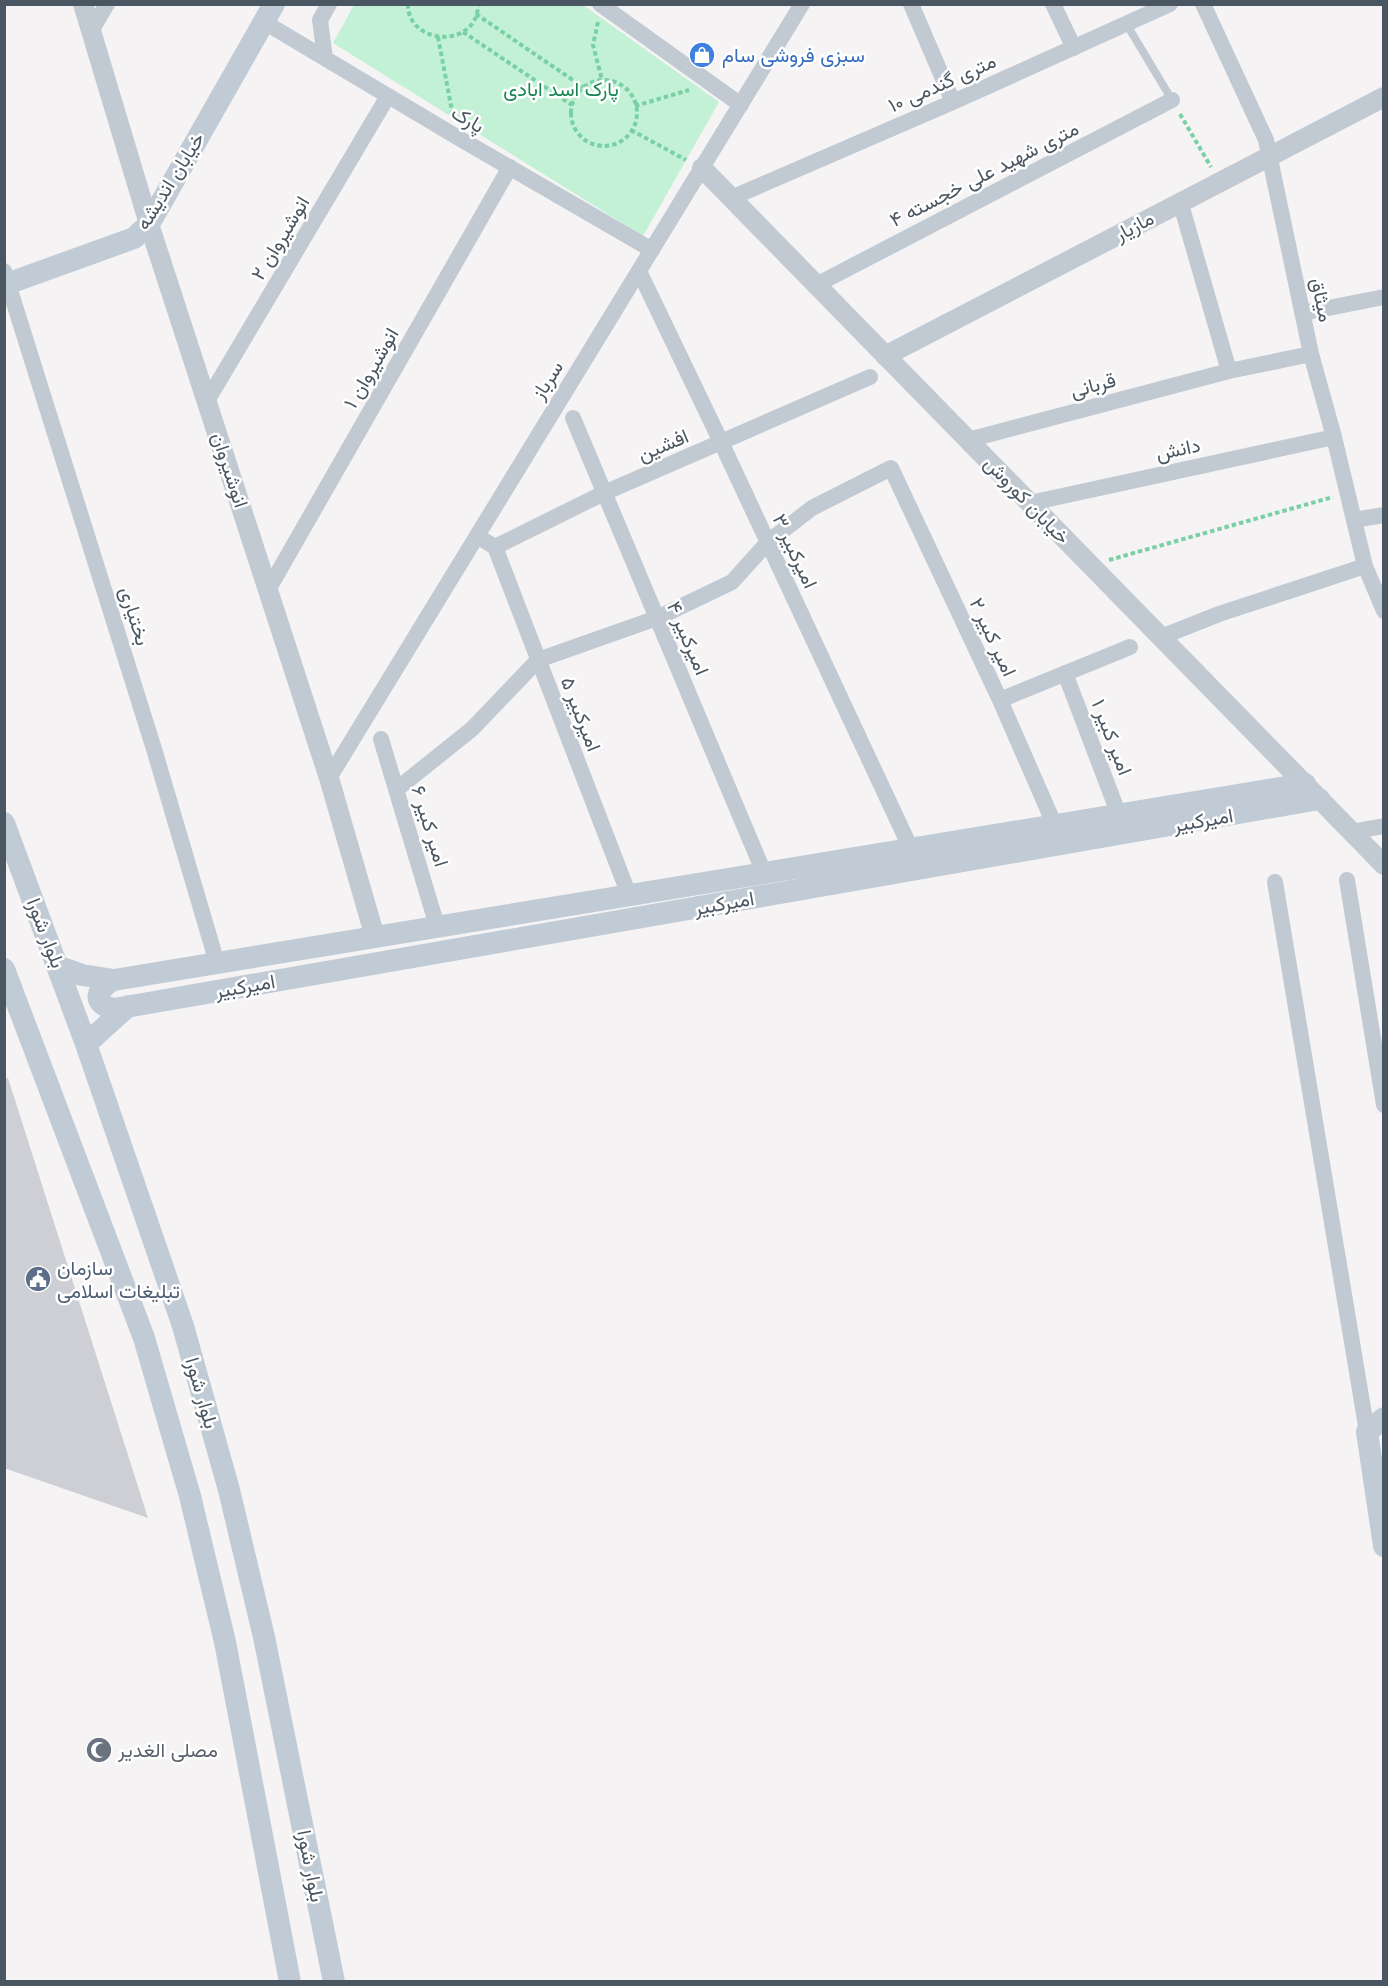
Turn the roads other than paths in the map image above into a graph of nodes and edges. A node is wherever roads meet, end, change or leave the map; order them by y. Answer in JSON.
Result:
{"nodes":[{"id":1,"x":83,"y":4,"type":"edge"},
{"id":2,"x":107,"y":4,"type":"edge"},
{"id":3,"x":329,"y":4,"type":"edge"},
{"id":4,"x":802,"y":4,"type":"edge"},
{"id":5,"x":911,"y":4,"type":"edge"},
{"id":6,"x":1053,"y":4,"type":"edge"},
{"id":7,"x":1170,"y":4,"type":"edge"},
{"id":8,"x":1203,"y":4,"type":"edge"},
{"id":9,"x":601,"y":5,"type":"edge"},
{"id":10,"x":269,"y":13,"type":"edge"},
{"id":11,"x":1126,"y":25,"type":"junction"},
{"id":12,"x":90,"y":33,"type":"junction"},
{"id":13,"x":1074,"y":48,"type":"junction"},
{"id":14,"x":324,"y":58,"type":"junction"},
{"id":15,"x":388,"y":96,"type":"junction"},
{"id":16,"x":1383,"y":97,"type":"edge"},
{"id":17,"x":1172,"y":100,"type":"joint"},
{"id":18,"x":952,"y":102,"type":"junction"},
{"id":19,"x":741,"y":105,"type":"junction"},
{"id":20,"x":1269,"y":156,"type":"junction"},
{"id":21,"x":510,"y":167,"type":"junction"},
{"id":22,"x":702,"y":168,"type":"junction"},
{"id":23,"x":731,"y":198,"type":"junction"},
{"id":24,"x":1180,"y":201,"type":"junction"},
{"id":25,"x":149,"y":224,"type":"junction"},
{"id":26,"x":652,"y":250,"type":"junction"},
{"id":27,"x":639,"y":272,"type":"junction"},
{"id":28,"x":6,"y":280,"type":"edge"},
{"id":29,"x":816,"y":285,"type":"junction"},
{"id":30,"x":1383,"y":297,"type":"edge"},
{"id":31,"x":1303,"y":313,"type":"junction"},
{"id":32,"x":1311,"y":354,"type":"junction"},
{"id":33,"x":885,"y":356,"type":"junction"},
{"id":34,"x":1229,"y":371,"type":"junction"},
{"id":35,"x":870,"y":377,"type":"dead end"},
{"id":36,"x":207,"y":401,"type":"junction"},
{"id":37,"x":573,"y":418,"type":"dead end"},
{"id":38,"x":1334,"y":437,"type":"junction"},
{"id":39,"x":968,"y":440,"type":"junction"},
{"id":40,"x":721,"y":442,"type":"junction"},
{"id":41,"x":604,"y":493,"type":"junction"},
{"id":42,"x":1030,"y":503,"type":"junction"},
{"id":43,"x":1383,"y":515,"type":"edge"},
{"id":44,"x":1354,"y":520,"type":"junction"},
{"id":45,"x":477,"y":536,"type":"junction"},
{"id":46,"x":768,"y":542,"type":"junction"},
{"id":47,"x":495,"y":547,"type":"junction"},
{"id":48,"x":1365,"y":566,"type":"junction"},
{"id":49,"x":268,"y":590,"type":"junction"},
{"id":50,"x":1383,"y":611,"type":"edge"},
{"id":51,"x":657,"y":618,"type":"junction"},
{"id":52,"x":1161,"y":637,"type":"junction"},
{"id":53,"x":1130,"y":647,"type":"dead end"},
{"id":54,"x":538,"y":660,"type":"junction"},
{"id":55,"x":1065,"y":673,"type":"junction"},
{"id":56,"x":1000,"y":700,"type":"junction"},
{"id":57,"x":381,"y":739,"type":"dead end"},
{"id":58,"x":329,"y":778,"type":"junction"},
{"id":59,"x":397,"y":789,"type":"junction"},
{"id":60,"x":1312,"y":792,"type":"junction"},
{"id":61,"x":1119,"y":815,"type":"junction"},
{"id":62,"x":4,"y":823,"type":"edge"},
{"id":63,"x":1055,"y":826,"type":"junction"},
{"id":64,"x":1383,"y":826,"type":"edge"},
{"id":65,"x":1351,"y":832,"type":"junction"},
{"id":66,"x":911,"y":849,"type":"junction"},
{"id":67,"x":965,"y":850,"type":"junction"},
{"id":68,"x":1383,"y":865,"type":"edge"},
{"id":69,"x":765,"y":873,"type":"junction"},
{"id":70,"x":1347,"y":880,"type":"dead end"},
{"id":71,"x":1275,"y":882,"type":"dead end"},
{"id":72,"x":629,"y":895,"type":"junction"},
{"id":73,"x":438,"y":926,"type":"junction"},
{"id":74,"x":375,"y":937,"type":"junction"},
{"id":75,"x":217,"y":963,"type":"junction"},
{"id":76,"x":59,"y":967,"type":"junction"},
{"id":77,"x":4,"y":969,"type":"edge"},
{"id":78,"x":114,"y":980,"type":"junction"},
{"id":79,"x":128,"y":1006,"type":"junction"},
{"id":80,"x":86,"y":1044,"type":"junction"},
{"id":81,"x":1383,"y":1105,"type":"edge"},
{"id":82,"x":1375,"y":1425,"type":"edge"},
{"id":83,"x":1383,"y":1546,"type":"edge"},
{"id":84,"x":290,"y":1982,"type":"edge"},
{"id":85,"x":334,"y":1982,"type":"edge"}],
"edges":[{"from":1,"to":12,"type":"street","name":"انوشیروان"},
{"from":2,"to":12,"type":"street"},
{"from":3,"to":14,"type":"street"},
{"from":4,"to":19,"type":"street","name":"سرباز"},
{"from":5,"to":18,"type":"street"},
{"from":6,"to":13,"type":"street"},
{"from":7,"to":11,"type":"street","name":"۱۰ متری گندمی"},
{"from":8,"to":20,"type":"street","name":"میثاق"},
{"from":9,"to":19,"type":"street"},
{"from":10,"to":14,"type":"street","name":"پارک"},
{"from":10,"to":25,"type":"main road","name":"خیابان اندیشه"},
{"from":11,"to":13,"type":"street","name":"۱۰ متری گندمی"},
{"from":11,"to":17,"type":"lane"},
{"from":12,"to":25,"type":"street","name":"انوشیروان"},
{"from":13,"to":18,"type":"street","name":"۱۰ متری گندمی"},
{"from":14,"to":15,"type":"street","name":"پارک"},
{"from":15,"to":21,"type":"street","name":"پارک"},
{"from":15,"to":36,"type":"street","name":"انوشیروان ۲"},
{"from":16,"to":20,"type":"street","name":"مازیار"},
{"from":17,"to":29,"type":"street","name":"۴ متری شهید علی خجسته"},
{"from":18,"to":23,"type":"street","name":"۱۰ متری گندمی"},
{"from":19,"to":22,"type":"street","name":"سرباز"},
{"from":20,"to":24,"type":"street","name":"مازیار"},
{"from":20,"to":31,"type":"street","name":"میثاق"},
{"from":21,"to":26,"type":"street","name":"پارک"},
{"from":21,"to":49,"type":"street","name":"انوشیروان ۱"},
{"from":22,"to":23,"type":"street","name":"خیابان کوروش"},
{"from":22,"to":26,"type":"street","name":"سرباز"},
{"from":23,"to":29,"type":"street","name":"خیابان کوروش"},
{"from":24,"to":33,"type":"street","name":"مازیار"},
{"from":24,"to":34,"type":"street"},
{"from":25,"to":28,"type":"main road","name":"خیابان اندیشه"},
{"from":25,"to":36,"type":"street","name":"انوشیروان"},
{"from":26,"to":27,"type":"street","name":"سرباز"},
{"from":27,"to":40,"type":"street","name":"امیرکبیر ۳"},
{"from":27,"to":45,"type":"street","name":"سرباز"},
{"from":28,"to":75,"type":"street","name":"بختیاری"},
{"from":29,"to":33,"type":"street","name":"خیابان کوروش"},
{"from":30,"to":31,"type":"street"},
{"from":31,"to":32,"type":"street","name":"میثاق"},
{"from":32,"to":34,"type":"street","name":"قربانی"},
{"from":32,"to":38,"type":"street","name":"میثاق"},
{"from":33,"to":39,"type":"street","name":"خیابان کوروش"},
{"from":34,"to":39,"type":"street","name":"قربانی"},
{"from":35,"to":40,"type":"street","name":"افشین"},
{"from":36,"to":49,"type":"street","name":"انوشیروان"},
{"from":37,"to":41,"type":"street","name":"امیرکبیر ۴"},
{"from":38,"to":42,"type":"street","name":"دانش"},
{"from":38,"to":44,"type":"street","name":"میثاق"},
{"from":39,"to":42,"type":"street","name":"خیابان کوروش"},
{"from":40,"to":41,"type":"street","name":"افشین"},
{"from":40,"to":46,"type":"street","name":"امیرکبیر ۳"},
{"from":41,"to":47,"type":"street","name":"افشین"},
{"from":41,"to":51,"type":"street","name":"امیرکبیر ۴"},
{"from":42,"to":52,"type":"street","name":"خیابان کوروش"},
{"from":43,"to":44,"type":"street"},
{"from":44,"to":48,"type":"street","name":"میثاق"},
{"from":45,"to":47,"type":"street"},
{"from":45,"to":58,"type":"street","name":"سرباز"},
{"from":46,"to":51,"type":"street"},
{"from":46,"to":56,"type":"street","name":"امیر کبیر ۲"},
{"from":46,"to":66,"type":"street","name":"امیرکبیر ۳"},
{"from":47,"to":54,"type":"street","name":"امیرکبیر ۵"},
{"from":48,"to":50,"type":"street","name":"میثاق"},
{"from":48,"to":52,"type":"street"},
{"from":49,"to":58,"type":"street","name":"انوشیروان"},
{"from":51,"to":54,"type":"street"},
{"from":51,"to":69,"type":"street","name":"امیرکبیر ۴"},
{"from":52,"to":60,"type":"street","name":"خیابان کوروش"},
{"from":53,"to":55,"type":"street"},
{"from":54,"to":59,"type":"street"},
{"from":54,"to":72,"type":"street","name":"امیرکبیر ۵"},
{"from":55,"to":56,"type":"street"},
{"from":55,"to":61,"type":"street","name":"امیر کبیر ۱"},
{"from":56,"to":63,"type":"street","name":"امیر کبیر ۲"},
{"from":57,"to":59,"type":"street","name":"امیر کبیر ۶"},
{"from":58,"to":74,"type":"street","name":"انوشیروان"},
{"from":59,"to":73,"type":"street","name":"امیر کبیر ۶"},
{"from":60,"to":61,"type":"main road","name":"امیرکبیر"},
{"from":60,"to":65,"type":"street","name":"خیابان کوروش"},
{"from":60,"to":67,"type":"main road","name":"امیرکبیر"},
{"from":61,"to":63,"type":"main road","name":"امیرکبیر"},
{"from":62,"to":76,"type":"main road","name":"بلوار شورا"},
{"from":63,"to":67,"type":"main road","name":"امیرکبیر"},
{"from":64,"to":65,"type":"street"},
{"from":65,"to":68,"type":"street","name":"خیابان کوروش"},
{"from":66,"to":67,"type":"main road","name":"امیرکبیر"},
{"from":66,"to":69,"type":"main road","name":"امیرکبیر"},
{"from":67,"to":79,"type":"main road","name":"امیرکبیر"},
{"from":69,"to":72,"type":"main road","name":"امیرکبیر"},
{"from":70,"to":81,"type":"street"},
{"from":71,"to":82,"type":"street"},
{"from":72,"to":73,"type":"main road","name":"امیرکبیر"},
{"from":73,"to":74,"type":"main road","name":"امیرکبیر"},
{"from":74,"to":75,"type":"main road","name":"امیرکبیر"},
{"from":75,"to":78,"type":"main road","name":"امیرکبیر"},
{"from":76,"to":78,"type":"main road","name":"امیرکبیر"},
{"from":76,"to":80,"type":"main road","name":"بلوار شورا"},
{"from":77,"to":84,"type":"main road","name":"بلوار شورا"},
{"from":78,"to":79,"type":"main road"},
{"from":79,"to":80,"type":"main road"},
{"from":80,"to":85,"type":"main road","name":"بلوار شورا"},
{"from":82,"to":83,"type":"main road"}]}
